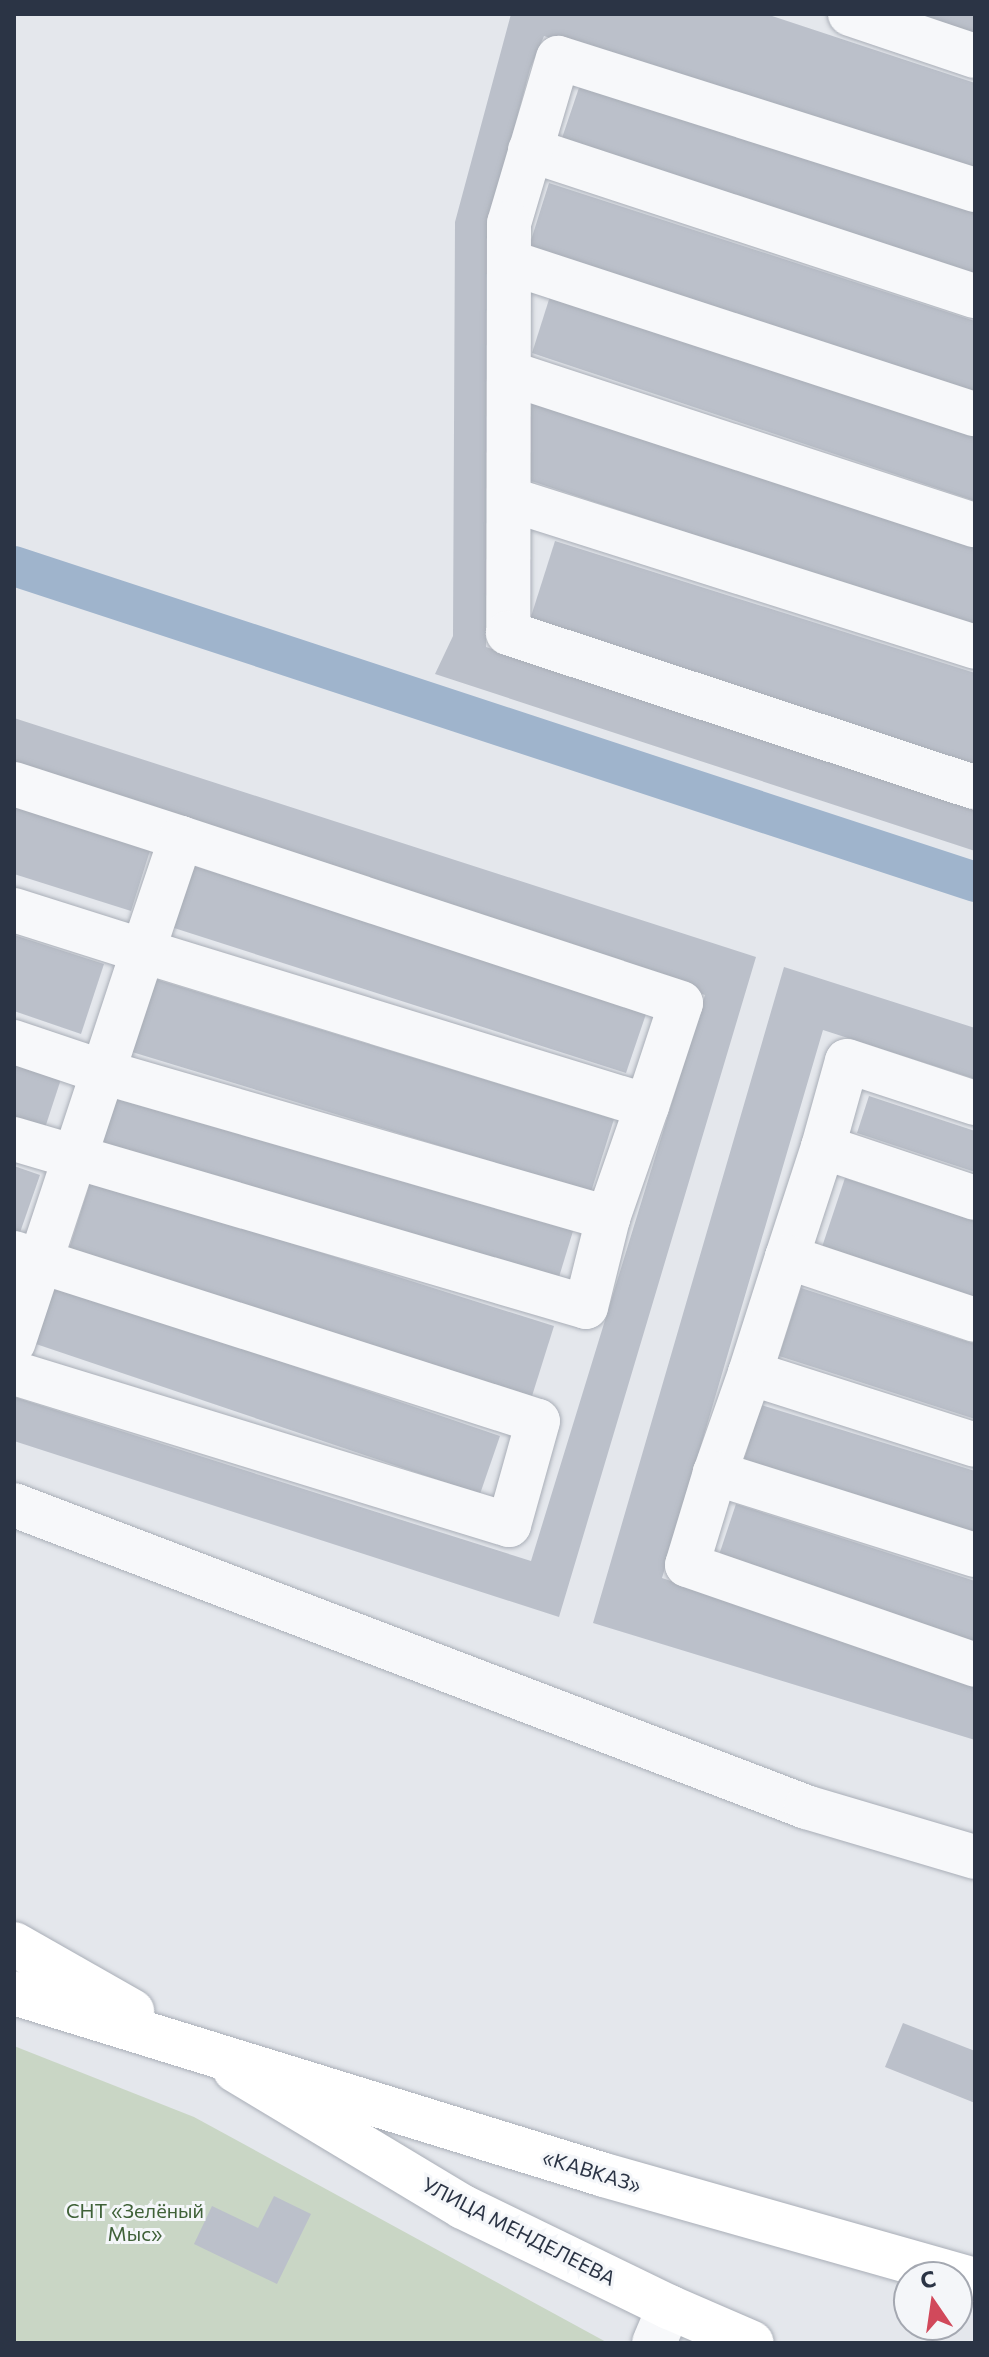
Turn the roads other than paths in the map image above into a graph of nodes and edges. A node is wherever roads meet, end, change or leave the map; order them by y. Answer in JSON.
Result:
{"nodes":[{"id":1,"x":850,"y":14,"type":"edge"},
{"id":2,"x":975,"y":56,"type":"edge"},
{"id":3,"x":530,"y":150,"type":"junction"},
{"id":4,"x":975,"y":190,"type":"edge"},
{"id":5,"x":509,"y":262,"type":"junction"},
{"id":6,"x":975,"y":296,"type":"edge"},
{"id":7,"x":509,"y":373,"type":"junction"},
{"id":8,"x":975,"y":414,"type":"edge"},
{"id":9,"x":509,"y":499,"type":"junction"},
{"id":10,"x":975,"y":525,"type":"edge"},
{"id":11,"x":975,"y":647,"type":"edge"},
{"id":12,"x":14,"y":784,"type":"edge"},
{"id":13,"x":975,"y":787,"type":"edge"},
{"id":14,"x":181,"y":838,"type":"junction"},
{"id":15,"x":14,"y":910,"type":"edge"},
{"id":16,"x":143,"y":951,"type":"junction"},
{"id":17,"x":14,"y":1042,"type":"edge"},
{"id":18,"x":103,"y":1072,"type":"junction"},
{"id":19,"x":975,"y":1103,"type":"edge"},
{"id":20,"x":647,"y":1106,"type":"junction"},
{"id":21,"x":14,"y":1139,"type":"edge"},
{"id":22,"x":823,"y":1147,"type":"junction"},
{"id":23,"x":75,"y":1159,"type":"junction"},
{"id":24,"x":975,"y":1198,"type":"edge"},
{"id":25,"x":608,"y":1218,"type":"junction"},
{"id":26,"x":27,"y":1257,"type":"edge"},
{"id":27,"x":787,"y":1257,"type":"junction"},
{"id":28,"x":975,"y":1320,"type":"edge"},
{"id":29,"x":14,"y":1342,"type":"edge"},
{"id":30,"x":14,"y":1373,"type":"edge"},
{"id":31,"x":750,"y":1373,"type":"junction"},
{"id":32,"x":975,"y":1445,"type":"edge"},
{"id":33,"x":715,"y":1473,"type":"junction"},
{"id":34,"x":14,"y":1505,"type":"edge"},
{"id":35,"x":975,"y":1555,"type":"edge"},
{"id":36,"x":975,"y":1665,"type":"edge"},
{"id":37,"x":975,"y":1857,"type":"edge"},
{"id":38,"x":14,"y":1944,"type":"edge"},
{"id":39,"x":14,"y":1993,"type":"edge"},
{"id":40,"x":211,"y":2055,"type":"junction"},
{"id":41,"x":975,"y":2280,"type":"edge"},
{"id":42,"x":661,"y":2325,"type":"edge"},
{"id":43,"x":752,"y":2343,"type":"edge"}],
"edges":[{"from":1,"to":2,"type":"street"},
{"from":3,"to":4,"type":"street"},
{"from":3,"to":5,"type":"street"},
{"from":3,"to":6,"type":"street"},
{"from":5,"to":7,"type":"street"},
{"from":5,"to":8,"type":"street"},
{"from":7,"to":9,"type":"street"},
{"from":7,"to":10,"type":"street"},
{"from":9,"to":11,"type":"street"},
{"from":9,"to":13,"type":"street"},
{"from":12,"to":14,"type":"street"},
{"from":14,"to":16,"type":"street"},
{"from":14,"to":20,"type":"street"},
{"from":15,"to":16,"type":"street"},
{"from":16,"to":18,"type":"street"},
{"from":16,"to":20,"type":"street"},
{"from":17,"to":18,"type":"street"},
{"from":18,"to":23,"type":"street"},
{"from":18,"to":25,"type":"street"},
{"from":19,"to":22,"type":"street"},
{"from":20,"to":25,"type":"street"},
{"from":21,"to":23,"type":"street"},
{"from":22,"to":24,"type":"street"},
{"from":22,"to":27,"type":"street"},
{"from":23,"to":25,"type":"street"},
{"from":23,"to":26,"type":"street"},
{"from":26,"to":29,"type":"street"},
{"from":26,"to":30,"type":"street"},
{"from":27,"to":28,"type":"street"},
{"from":27,"to":31,"type":"street"},
{"from":31,"to":32,"type":"street"},
{"from":31,"to":33,"type":"street"},
{"from":33,"to":35,"type":"street"},
{"from":33,"to":36,"type":"street"},
{"from":34,"to":37,"type":"street"},
{"from":38,"to":40,"type":"main road","name":"«КАВКАЗ»"},
{"from":39,"to":40,"type":"main road","name":"«КАВКАЗ»"},
{"from":40,"to":41,"type":"main road","name":"«КАВКАЗ»"},
{"from":40,"to":42,"type":"main road","name":"УЛИЦА МЕНДЕЛЕЕВА"},
{"from":42,"to":43,"type":"main road","name":"УЛИЦА МЕНДЕЛЕЕВА"}]}
